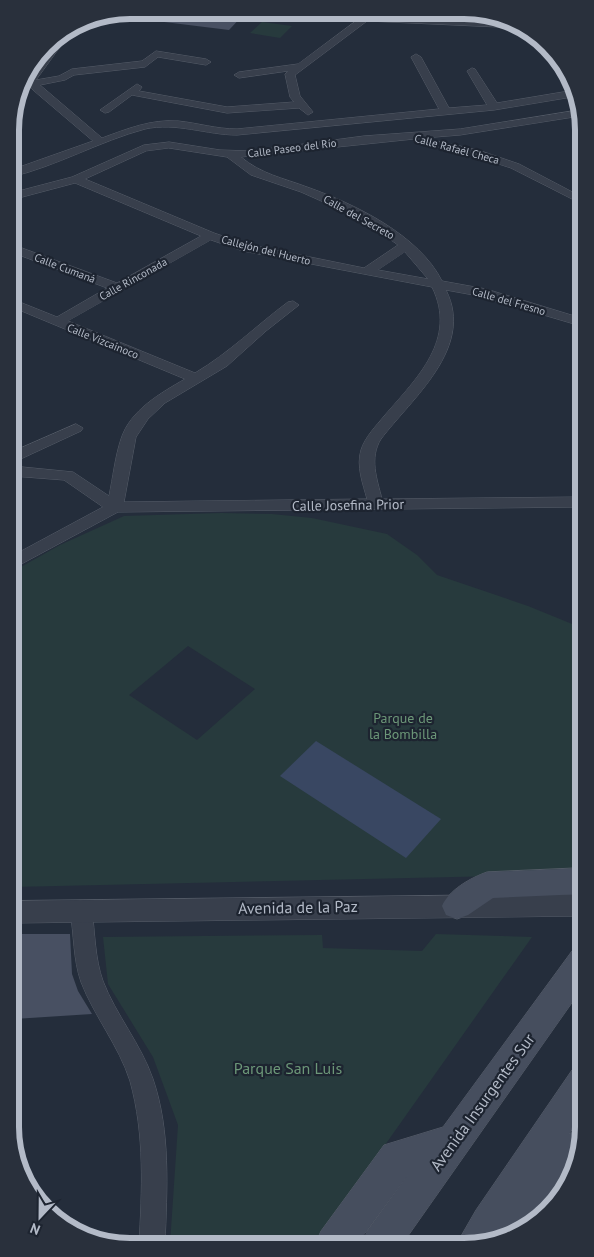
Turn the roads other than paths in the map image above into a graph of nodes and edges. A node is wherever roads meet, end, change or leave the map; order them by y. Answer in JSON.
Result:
{"nodes":[{"id":1,"x":363,"y":19,"type":"edge"},
{"id":2,"x":383,"y":19,"type":"edge"},
{"id":3,"x":500,"y":25,"type":"edge"},
{"id":4,"x":51,"y":51,"type":"edge"},
{"id":5,"x":416,"y":57,"type":"dead end"},
{"id":6,"x":206,"y":62,"type":"dead end"},
{"id":7,"x":300,"y":66,"type":"junction"},
{"id":8,"x":38,"y":68,"type":"edge"},
{"id":9,"x":472,"y":71,"type":"dead end"},
{"id":10,"x":239,"y":75,"type":"dead end"},
{"id":11,"x":30,"y":81,"type":"edge"},
{"id":12,"x":30,"y":82,"type":"edge"},
{"id":13,"x":569,"y":94,"type":"edge"},
{"id":14,"x":297,"y":103,"type":"junction"},
{"id":15,"x":494,"y":107,"type":"junction"},
{"id":16,"x":105,"y":110,"type":"dead end"},
{"id":17,"x":446,"y":112,"type":"junction"},
{"id":18,"x":574,"y":114,"type":"edge"},
{"id":19,"x":392,"y":118,"type":"junction"},
{"id":20,"x":317,"y":125,"type":"junction"},
{"id":21,"x":294,"y":127,"type":"junction"},
{"id":22,"x":407,"y":135,"type":"junction"},
{"id":23,"x":98,"y":142,"type":"junction"},
{"id":24,"x":231,"y":154,"type":"junction"},
{"id":25,"x":19,"y":171,"type":"edge"},
{"id":26,"x":76,"y":178,"type":"junction"},
{"id":27,"x":19,"y":195,"type":"edge"},
{"id":28,"x":575,"y":197,"type":"edge"},
{"id":29,"x":210,"y":236,"type":"junction"},
{"id":30,"x":407,"y":245,"type":"junction"},
{"id":31,"x":19,"y":251,"type":"edge"},
{"id":32,"x":367,"y":272,"type":"junction"},
{"id":33,"x":437,"y":283,"type":"junction"},
{"id":34,"x":118,"y":288,"type":"junction"},
{"id":35,"x":293,"y":305,"type":"dead end"},
{"id":36,"x":19,"y":307,"type":"edge"},
{"id":37,"x":575,"y":320,"type":"edge"},
{"id":38,"x":57,"y":322,"type":"junction"},
{"id":39,"x":195,"y":378,"type":"junction"},
{"id":40,"x":76,"y":428,"type":"dead end"},
{"id":41,"x":19,"y":455,"type":"edge"},
{"id":42,"x":19,"y":472,"type":"edge"},
{"id":43,"x":575,"y":502,"type":"edge"},
{"id":44,"x":376,"y":504,"type":"junction"},
{"id":45,"x":115,"y":507,"type":"junction"},
{"id":46,"x":19,"y":559,"type":"edge"},
{"id":47,"x":575,"y":880,"type":"edge"},
{"id":48,"x":575,"y":905,"type":"edge"},
{"id":49,"x":457,"y":906,"type":"junction"},
{"id":50,"x":82,"y":910,"type":"junction"},
{"id":51,"x":19,"y":912,"type":"edge"},
{"id":52,"x":575,"y":974,"type":"edge"},
{"id":53,"x":575,"y":1095,"type":"edge"},
{"id":54,"x":453,"y":1142,"type":"junction"},
{"id":55,"x":568,"y":1166,"type":"edge"},
{"id":56,"x":483,"y":1233,"type":"edge"},
{"id":57,"x":152,"y":1238,"type":"edge"},
{"id":58,"x":338,"y":1238,"type":"edge"},
{"id":59,"x":385,"y":1238,"type":"edge"}],
"edges":[{"from":1,"to":7,"type":"street"},
{"from":2,"to":3,"type":"street"},
{"from":4,"to":8,"type":"street"},
{"from":5,"to":17,"type":"street"},
{"from":6,"to":11,"type":"street"},
{"from":7,"to":10,"type":"street"},
{"from":7,"to":14,"type":"street"},
{"from":9,"to":15,"type":"street"},
{"from":12,"to":23,"type":"street"},
{"from":13,"to":15,"type":"street","name":"Calle Paseo del Río"},
{"from":14,"to":16,"type":"street"},
{"from":14,"to":20,"type":"street"},
{"from":14,"to":21,"type":"street"},
{"from":15,"to":17,"type":"street","name":"Calle Paseo del Río"},
{"from":17,"to":19,"type":"street","name":"Calle Paseo del Río"},
{"from":18,"to":22,"type":"street","name":"Calle Paseo del Río"},
{"from":19,"to":20,"type":"street","name":"Calle Paseo del Río"},
{"from":19,"to":22,"type":"street","name":"Calle Rafaél Checa"},
{"from":20,"to":21,"type":"street","name":"Calle Paseo del Río"},
{"from":21,"to":23,"type":"street","name":"Calle Paseo del Río"},
{"from":22,"to":24,"type":"street","name":"Calle Paseo del Río"},
{"from":22,"to":28,"type":"street","name":"Calle Rafaél Checa"},
{"from":23,"to":25,"type":"street","name":"Calle Paseo del Río"},
{"from":24,"to":26,"type":"street","name":"Calle Paseo del Río"},
{"from":24,"to":30,"type":"street","name":"Calle del Secreto"},
{"from":26,"to":27,"type":"street","name":"Calle Paseo del Río"},
{"from":26,"to":29,"type":"street","name":"Callejón del Huerto"},
{"from":29,"to":32,"type":"street","name":"Callejón del Huerto"},
{"from":29,"to":34,"type":"street","name":"Calle Rinconada"},
{"from":30,"to":32,"type":"street"},
{"from":30,"to":33,"type":"street","name":"Calle del Secreto"},
{"from":31,"to":34,"type":"street","name":"Calle Cumaná"},
{"from":32,"to":33,"type":"street","name":"Callejón del Huerto"},
{"from":33,"to":37,"type":"street","name":"Calle del Fresno"},
{"from":33,"to":44,"type":"street","name":"Calle del Secreto"},
{"from":34,"to":38,"type":"street","name":"Calle Rinconada"},
{"from":35,"to":39,"type":"street"},
{"from":36,"to":38,"type":"street","name":"Calle Vizcainoco"},
{"from":38,"to":39,"type":"street","name":"Calle Vizcainoco"},
{"from":39,"to":45,"type":"street"},
{"from":40,"to":41,"type":"street"},
{"from":42,"to":45,"type":"street"},
{"from":43,"to":44,"type":"street","name":"Calle Josefina Prior"},
{"from":44,"to":45,"type":"street","name":"Calle Josefina Prior"},
{"from":45,"to":46,"type":"street"},
{"from":47,"to":49,"type":"main road"},
{"from":48,"to":49,"type":"street","name":"Avenida de la Paz"},
{"from":49,"to":50,"type":"street","name":"Avenida de la Paz"},
{"from":50,"to":51,"type":"street","name":"Avenida de la Paz"},
{"from":50,"to":57,"type":"street"},
{"from":52,"to":54,"type":"main road","name":"Avenida Insurgentes Sur"},
{"from":53,"to":56,"type":"main road"},
{"from":54,"to":58,"type":"main road"},
{"from":54,"to":59,"type":"main road","name":"Avenida Insurgentes Sur"},
{"from":55,"to":56,"type":"main road"}]}
